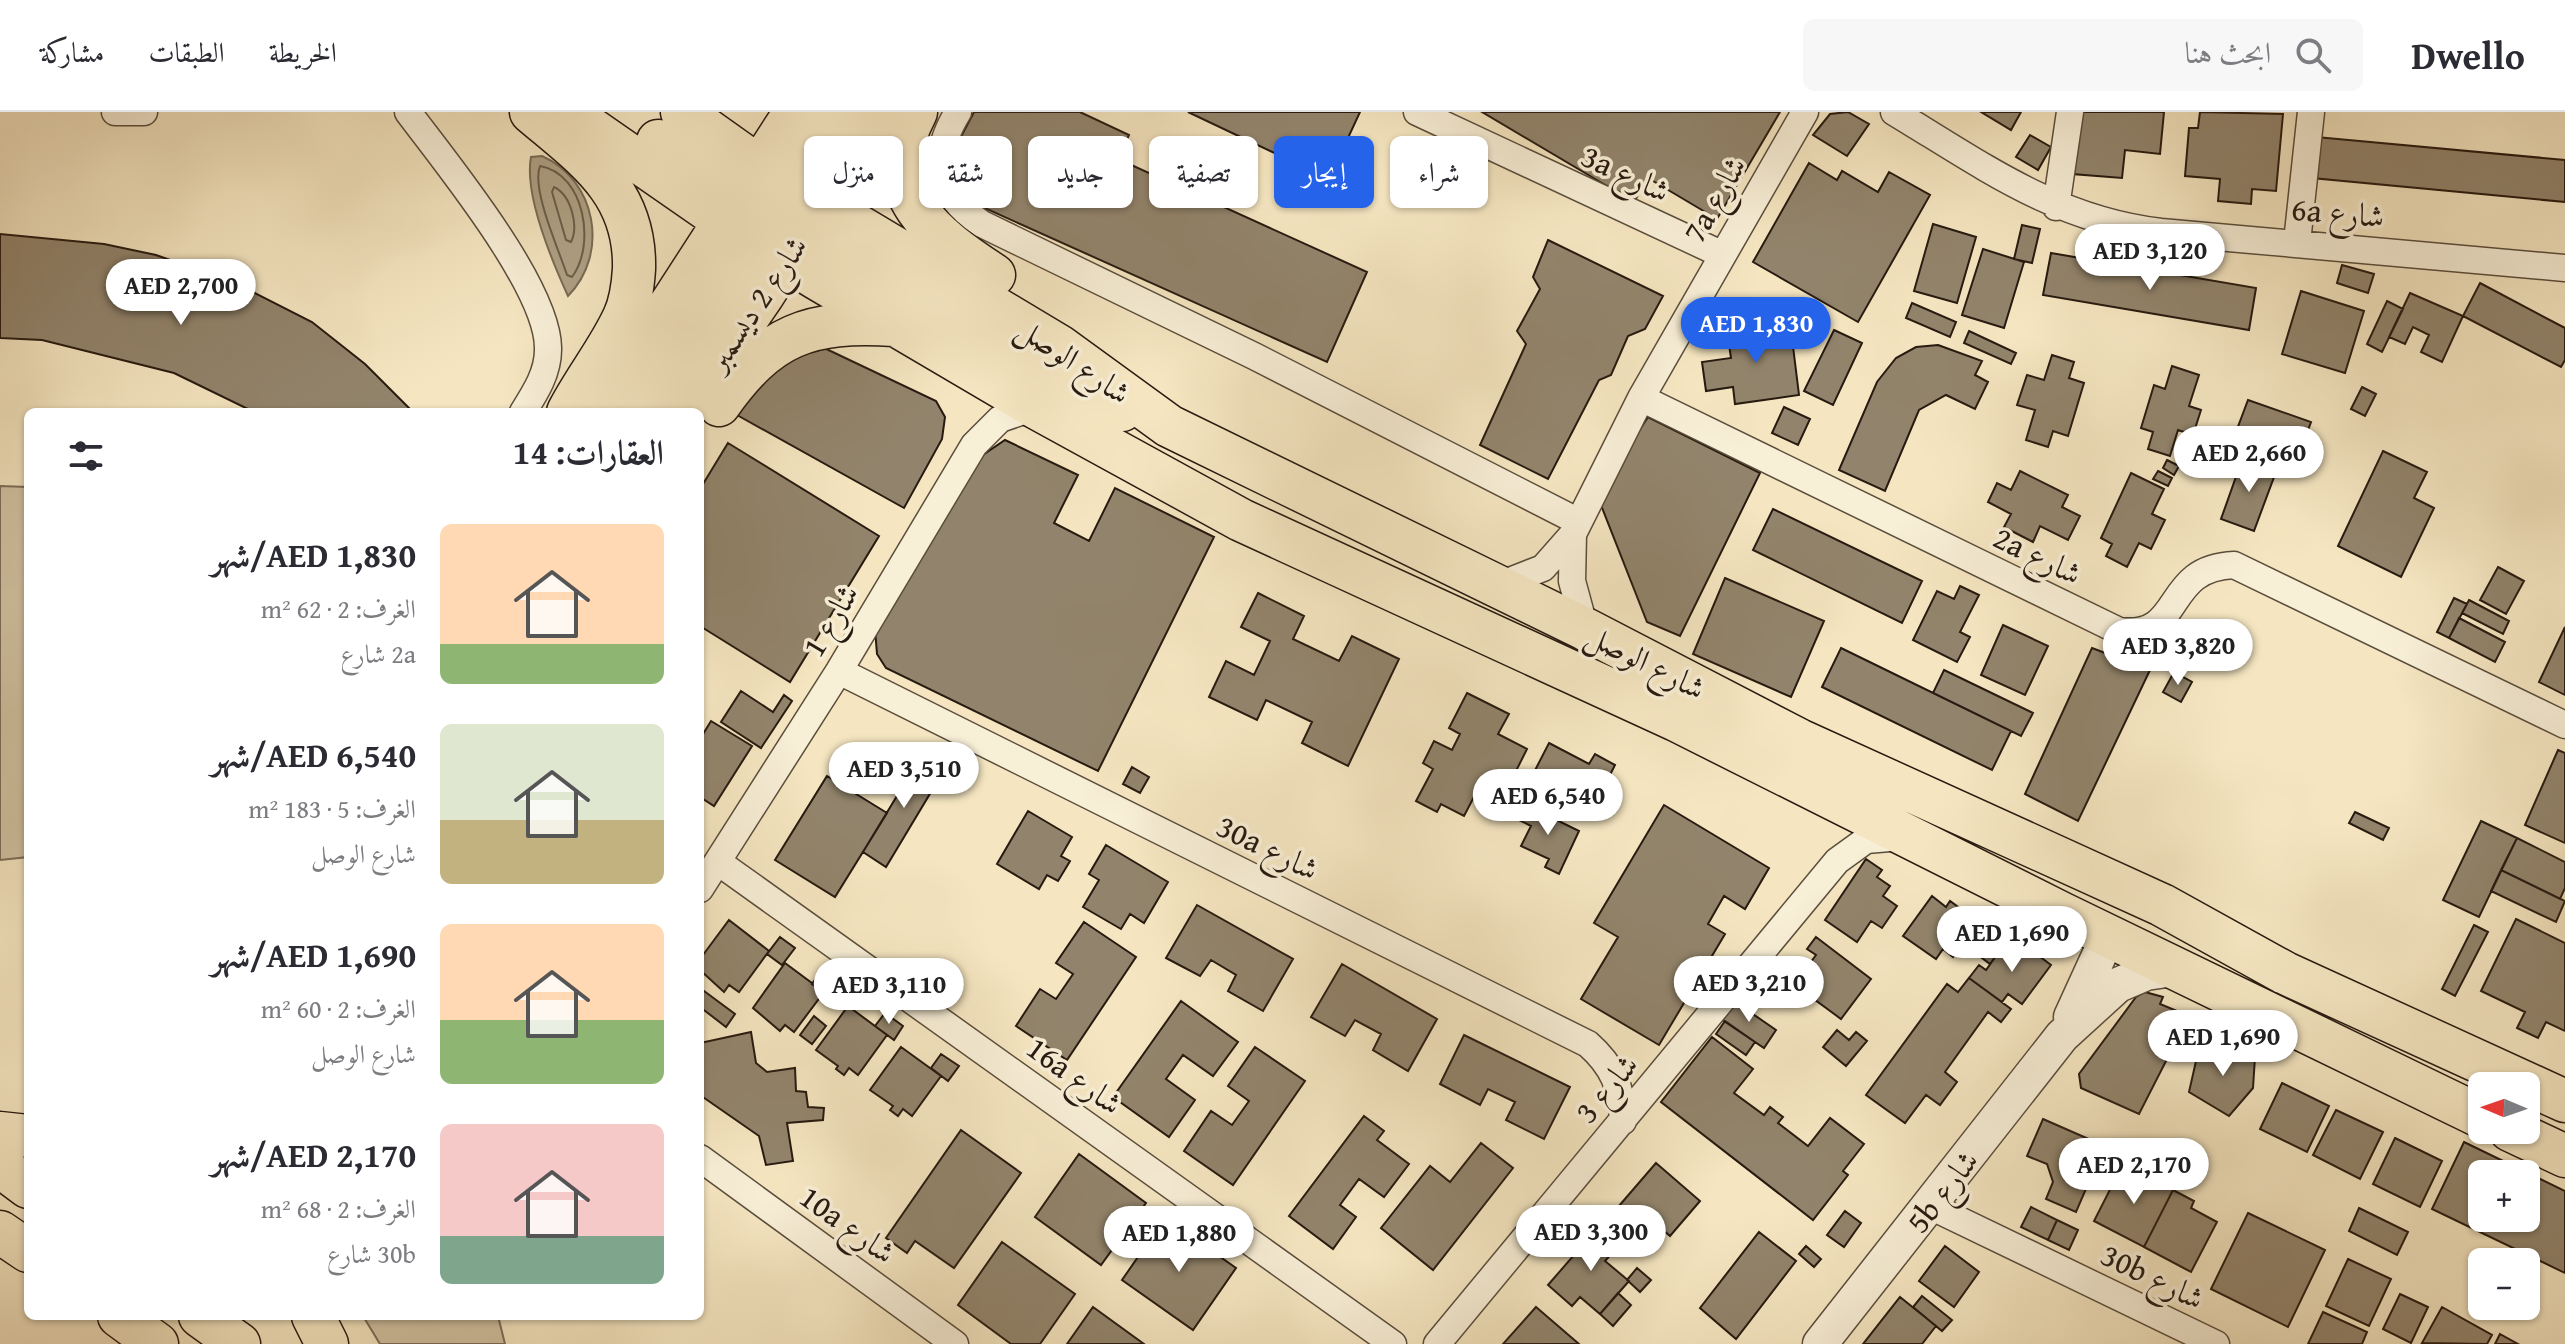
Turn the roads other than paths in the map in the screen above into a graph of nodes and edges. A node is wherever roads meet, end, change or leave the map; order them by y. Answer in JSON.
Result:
{"nodes":[{"id":1,"x":115,"y":112,"type":"edge"},
{"id":2,"x":144,"y":112,"type":"edge"},
{"id":3,"x":408,"y":112,"type":"edge"},
{"id":4,"x":531,"y":112,"type":"edge"},
{"id":5,"x":567,"y":112,"type":"edge"},
{"id":6,"x":615,"y":112,"type":"edge"},
{"id":7,"x":682,"y":112,"type":"edge"},
{"id":8,"x":879,"y":112,"type":"edge"},
{"id":9,"x":916,"y":112,"type":"edge"},
{"id":10,"x":958,"y":112,"type":"edge"},
{"id":11,"x":1417,"y":112,"type":"edge"},
{"id":12,"x":1805,"y":112,"type":"edge"},
{"id":13,"x":1894,"y":112,"type":"edge"},
{"id":14,"x":2070,"y":112,"type":"edge"},
{"id":15,"x":2311,"y":112,"type":"edge"},
{"id":16,"x":823,"y":134,"type":"edge"},
{"id":17,"x":711,"y":155,"type":"junction"},
{"id":18,"x":2056,"y":207,"type":"junction"},
{"id":19,"x":779,"y":220,"type":"junction"},
{"id":20,"x":2297,"y":242,"type":"junction"},
{"id":21,"x":1721,"y":254,"type":"junction"},
{"id":22,"x":718,"y":268,"type":"junction"},
{"id":23,"x":2565,"y":268,"type":"edge"},
{"id":24,"x":897,"y":325,"type":"junction"},
{"id":25,"x":1641,"y":398,"type":"junction"},
{"id":26,"x":1035,"y":407,"type":"junction"},
{"id":27,"x":526,"y":408,"type":"edge"},
{"id":28,"x":570,"y":408,"type":"edge"},
{"id":29,"x":604,"y":408,"type":"edge"},
{"id":30,"x":651,"y":408,"type":"edge"},
{"id":31,"x":685,"y":408,"type":"edge"},
{"id":32,"x":704,"y":426,"type":"edge"},
{"id":33,"x":1169,"y":426,"type":"junction"},
{"id":34,"x":1576,"y":528,"type":"junction"},
{"id":35,"x":1497,"y":586,"type":"junction"},
{"id":36,"x":1585,"y":629,"type":"junction"},
{"id":37,"x":839,"y":671,"type":"junction"},
{"id":38,"x":2565,"y":725,"type":"edge"},
{"id":39,"x":1909,"y":836,"type":"junction"},
{"id":40,"x":718,"y":862,"type":"junction"},
{"id":41,"x":704,"y":883,"type":"edge"},
{"id":42,"x":2112,"y":938,"type":"junction"},
{"id":43,"x":2173,"y":969,"type":"junction"},
{"id":44,"x":2285,"y":973,"type":"junction"},
{"id":45,"x":2062,"y":1036,"type":"junction"},
{"id":46,"x":2565,"y":1101,"type":"edge"},
{"id":47,"x":2468,"y":1110,"type":"edge"},
{"id":48,"x":1628,"y":1115,"type":"junction"},
{"id":49,"x":0,"y":1133,"type":"edge"},
{"id":50,"x":24,"y":1136,"type":"edge"},
{"id":51,"x":2540,"y":1144,"type":"edge"},
{"id":52,"x":2565,"y":1156,"type":"edge"},
{"id":53,"x":704,"y":1161,"type":"edge"},
{"id":54,"x":0,"y":1166,"type":"edge"},
{"id":55,"x":24,"y":1184,"type":"edge"},
{"id":56,"x":1930,"y":1206,"type":"junction"},
{"id":57,"x":0,"y":1232,"type":"edge"},
{"id":58,"x":24,"y":1248,"type":"edge"},
{"id":59,"x":124,"y":1320,"type":"edge"},
{"id":60,"x":206,"y":1320,"type":"edge"},
{"id":61,"x":315,"y":1320,"type":"edge"},
{"id":62,"x":2178,"y":1336,"type":"edge"},
{"id":63,"x":157,"y":1344,"type":"edge"},
{"id":64,"x":239,"y":1344,"type":"edge"},
{"id":65,"x":327,"y":1344,"type":"edge"},
{"id":66,"x":955,"y":1344,"type":"edge"},
{"id":67,"x":1393,"y":1344,"type":"edge"},
{"id":68,"x":1437,"y":1344,"type":"edge"},
{"id":69,"x":1820,"y":1344,"type":"edge"},
{"id":70,"x":2216,"y":1344,"type":"edge"}],
"edges":[{"from":1,"to":2,"type":"street"},
{"from":3,"to":27,"type":"street"},
{"from":4,"to":28,"type":"main road"},
{"from":5,"to":19,"type":"main road"},
{"from":6,"to":17,"type":"main road"},
{"from":7,"to":17,"type":"main road"},
{"from":8,"to":16,"type":"main road","name":"شارع 2 ديسمبر"},
{"from":9,"to":33,"type":"main road"},
{"from":10,"to":34,"type":"street"},
{"from":11,"to":21,"type":"street","name":"3a شارع"},
{"from":12,"to":21,"type":"street","name":"7a شارع"},
{"from":13,"to":18,"type":"street","name":"6a شارع"},
{"from":14,"to":18,"type":"street"},
{"from":15,"to":20,"type":"street"},
{"from":16,"to":19,"type":"main road","name":"شارع 2 ديسمبر"},
{"from":16,"to":19,"type":"main road","name":"شارع 2 ديسمبر"},
{"from":17,"to":19,"type":"main road"},
{"from":18,"to":20,"type":"street","name":"6a شارع"},
{"from":19,"to":22,"type":"main road","name":"شارع 2 ديسمبر"},
{"from":19,"to":24,"type":"main road","name":"شارع الوصل"},
{"from":19,"to":31,"type":"main road","name":"شارع 2 ديسمبر"},
{"from":19,"to":33,"type":"main road","name":"شارع الوصل"},
{"from":20,"to":23,"type":"street","name":"6a شارع"},
{"from":21,"to":25,"type":"street","name":"7a شارع"},
{"from":22,"to":29,"type":"main road","name":"شارع 2 ديسمبر"},
{"from":22,"to":30,"type":"main road"},
{"from":24,"to":26,"type":"main road","name":"شارع الوصل"},
{"from":24,"to":32,"type":"main road"},
{"from":25,"to":34,"type":"street","name":"7a شارع"},
{"from":25,"to":38,"type":"street","name":"2a شارع"},
{"from":26,"to":37,"type":"street","name":"شارع 1"},
{"from":26,"to":39,"type":"main road","name":"شارع الوصل"},
{"from":33,"to":35,"type":"main road","name":"شارع الوصل"},
{"from":34,"to":35,"type":"street","name":"7a شارع"},
{"from":34,"to":36,"type":"street","name":"7a شارع"},
{"from":35,"to":36,"type":"main road","name":"شارع الوصل"},
{"from":36,"to":44,"type":"main road","name":"شارع الوصل"},
{"from":37,"to":40,"type":"street","name":"شارع 1"},
{"from":37,"to":48,"type":"street","name":"30a شارع"},
{"from":39,"to":42,"type":"main road","name":"شارع الوصل"},
{"from":39,"to":48,"type":"street","name":"شارع 3"},
{"from":40,"to":41,"type":"street","name":"شارع 1"},
{"from":40,"to":67,"type":"street","name":"16a شارع"},
{"from":42,"to":43,"type":"main road","name":"شارع الوصل"},
{"from":42,"to":44,"type":"main road"},
{"from":42,"to":45,"type":"street","name":"5b شارع"},
{"from":43,"to":45,"type":"street","name":"5b شارع"},
{"from":43,"to":47,"type":"main road","name":"شارع الوصل"},
{"from":44,"to":46,"type":"main road","name":"شارع الوصل"},
{"from":45,"to":56,"type":"street","name":"5b شارع"},
{"from":48,"to":68,"type":"street","name":"شارع 3"},
{"from":49,"to":50,"type":"main road"},
{"from":51,"to":52,"type":"main road"},
{"from":53,"to":66,"type":"street","name":"10a شارع"},
{"from":54,"to":55,"type":"main road"},
{"from":56,"to":62,"type":"street","name":"30b شارع"},
{"from":56,"to":69,"type":"street","name":"5b شارع"},
{"from":57,"to":58,"type":"main road"},
{"from":59,"to":63,"type":"main road"},
{"from":60,"to":64,"type":"main road"},
{"from":61,"to":65,"type":"main road"},
{"from":62,"to":70,"type":"street","name":"30b شارع"}]}
